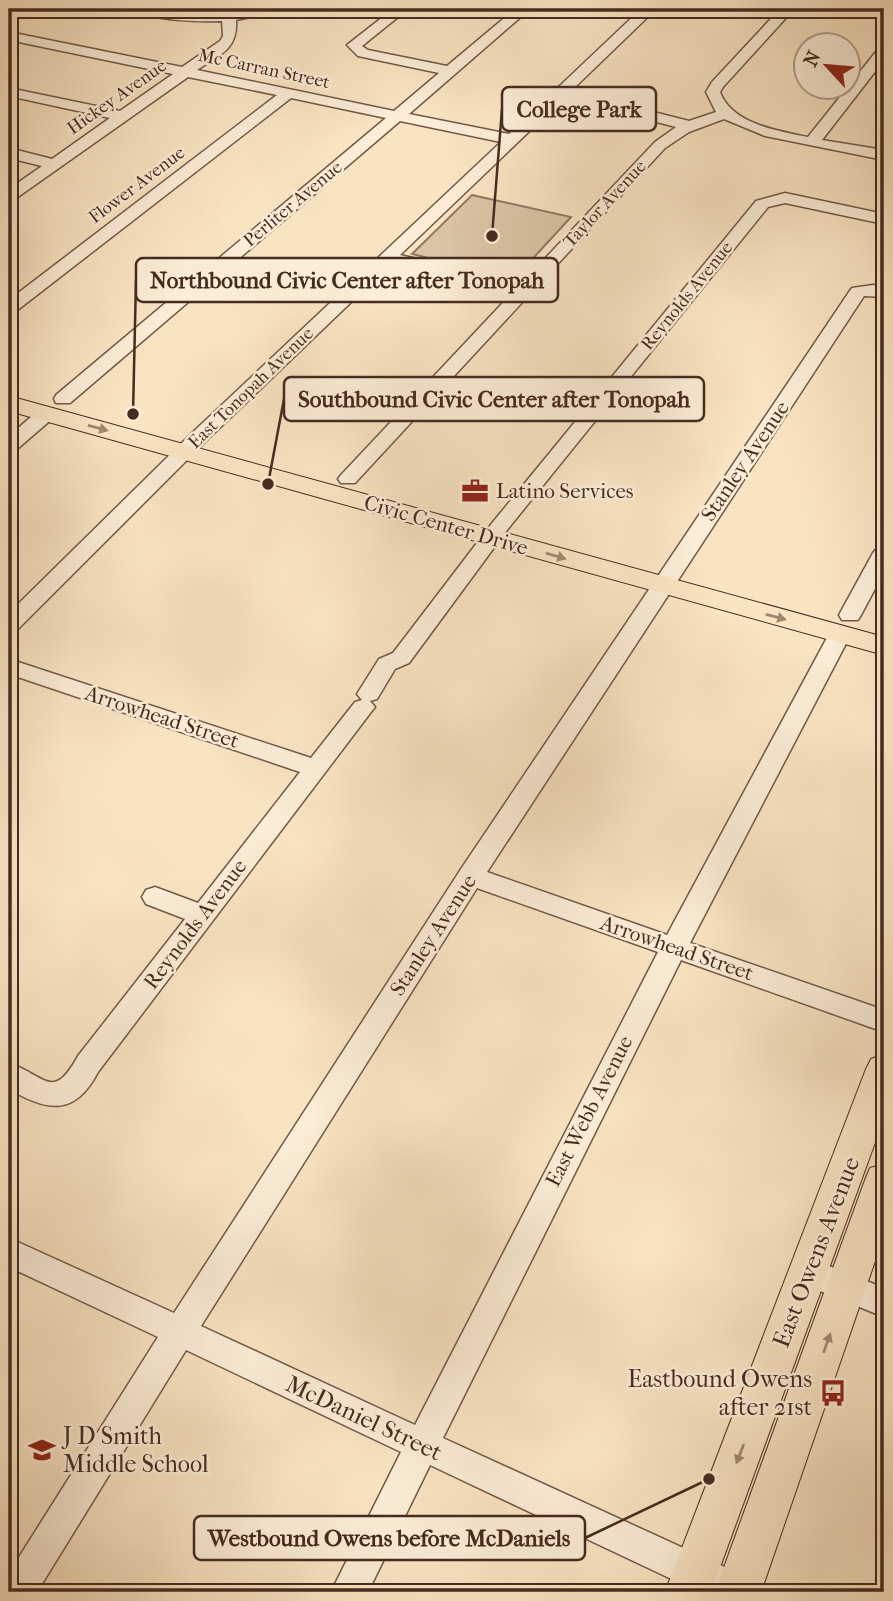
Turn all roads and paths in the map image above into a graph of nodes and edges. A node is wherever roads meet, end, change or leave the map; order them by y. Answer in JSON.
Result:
{"nodes":[{"id":1,"x":142,"y":9,"type":"edge"},
{"id":2,"x":268,"y":9,"type":"edge"},
{"id":3,"x":401,"y":9,"type":"edge"},
{"id":4,"x":523,"y":9,"type":"edge"},
{"id":5,"x":649,"y":9,"type":"edge"},
{"id":6,"x":787,"y":9,"type":"edge"},
{"id":7,"x":229,"y":17,"type":"junction"},
{"id":8,"x":9,"y":36,"type":"edge"},
{"id":9,"x":884,"y":51,"type":"edge"},
{"id":10,"x":450,"y":71,"type":"junction"},
{"id":11,"x":186,"y":72,"type":"junction"},
{"id":12,"x":9,"y":92,"type":"edge"},
{"id":13,"x":289,"y":93,"type":"junction"},
{"id":14,"x":560,"y":93,"type":"junction"},
{"id":15,"x":726,"y":114,"type":"junction"},
{"id":16,"x":123,"y":116,"type":"junction"},
{"id":17,"x":397,"y":116,"type":"junction"},
{"id":18,"x":687,"y":125,"type":"junction"},
{"id":19,"x":512,"y":139,"type":"junction"},
{"id":20,"x":813,"y":141,"type":"junction"},
{"id":21,"x":9,"y":153,"type":"edge"},
{"id":22,"x":884,"y":155,"type":"edge"},
{"id":23,"x":55,"y":164,"type":"junction"},
{"id":24,"x":9,"y":196,"type":"edge"},
{"id":25,"x":884,"y":219,"type":"edge"},
{"id":26,"x":388,"y":257,"type":"junction"},
{"id":27,"x":525,"y":289,"type":"junction"},
{"id":28,"x":874,"y":291,"type":"edge"},
{"id":29,"x":9,"y":308,"type":"edge"},
{"id":30,"x":9,"y":383,"type":"edge"},
{"id":31,"x":9,"y":403,"type":"edge"},
{"id":32,"x":55,"y":406,"type":"junction"},
{"id":33,"x":192,"y":444,"type":"junction"},
{"id":34,"x":9,"y":446,"type":"edge"},
{"id":35,"x":348,"y":479,"type":"junction"},
{"id":36,"x":498,"y":529,"type":"junction"},
{"id":37,"x":884,"y":553,"type":"edge"},
{"id":38,"x":667,"y":576,"type":"junction"},
{"id":39,"x":884,"y":624,"type":"edge"},
{"id":40,"x":9,"y":625,"type":"edge"},
{"id":41,"x":845,"y":625,"type":"junction"},
{"id":42,"x":884,"y":646,"type":"edge"},
{"id":43,"x":9,"y":667,"type":"edge"},
{"id":44,"x":314,"y":768,"type":"junction"},
{"id":45,"x":470,"y":876,"type":"junction"},
{"id":46,"x":155,"y":897,"type":"dead end"},
{"id":47,"x":203,"y":915,"type":"junction"},
{"id":48,"x":673,"y":947,"type":"junction"},
{"id":49,"x":884,"y":1021,"type":"edge"},
{"id":50,"x":884,"y":1069,"type":"edge"},
{"id":51,"x":9,"y":1075,"type":"edge"},
{"id":52,"x":884,"y":1180,"type":"edge"},
{"id":53,"x":9,"y":1252,"type":"edge"},
{"id":54,"x":808,"y":1272,"type":"junction"},
{"id":55,"x":847,"y":1287,"type":"junction"},
{"id":56,"x":884,"y":1303,"type":"edge"},
{"id":57,"x":179,"y":1331,"type":"junction"},
{"id":58,"x":422,"y":1444,"type":"junction"},
{"id":59,"x":719,"y":1587,"type":"edge"},
{"id":60,"x":17,"y":1592,"type":"edge"},
{"id":61,"x":349,"y":1592,"type":"edge"}],
"edges":[{"from":1,"to":7,"type":"street"},
{"from":2,"to":7,"type":"street"},
{"from":3,"to":10,"type":"street"},
{"from":4,"to":10,"type":"street","name":"Perliter Avenue"},
{"from":5,"to":14,"type":"street","name":"East Tonopah Avenue"},
{"from":6,"to":15,"type":"street"},
{"from":7,"to":11,"type":"street","name":"Hickey Avenue"},
{"from":8,"to":11,"type":"street","name":"Mc Carran Street"},
{"from":9,"to":20,"type":"street"},
{"from":10,"to":17,"type":"street","name":"Perliter Avenue"},
{"from":11,"to":13,"type":"street","name":"Mc Carran Street"},
{"from":11,"to":16,"type":"street","name":"Hickey Avenue"},
{"from":12,"to":16,"type":"street"},
{"from":13,"to":17,"type":"street","name":"Mc Carran Street"},
{"from":13,"to":29,"type":"street","name":"Flower Avenue"},
{"from":14,"to":18,"type":"street"},
{"from":14,"to":19,"type":"street","name":"East Tonopah Avenue"},
{"from":15,"to":18,"type":"street","name":"Taylor Avenue"},
{"from":15,"to":20,"type":"street"},
{"from":16,"to":23,"type":"street","name":"Hickey Avenue"},
{"from":17,"to":19,"type":"street","name":"Mc Carran Street"},
{"from":17,"to":32,"type":"street","name":"Perliter Avenue"},
{"from":18,"to":27,"type":"street","name":"Taylor Avenue"},
{"from":19,"to":26,"type":"street","name":"East Tonopah Avenue"},
{"from":20,"to":22,"type":"street"},
{"from":21,"to":23,"type":"street"},
{"from":23,"to":24,"type":"street","name":"Hickey Avenue"},
{"from":25,"to":36,"type":"street","name":"Reynolds Avenue"},
{"from":26,"to":27,"type":"street"},
{"from":26,"to":33,"type":"street","name":"East Tonopah Avenue"},
{"from":27,"to":35,"type":"street","name":"Taylor Avenue"},
{"from":28,"to":38,"type":"street","name":"Stanley Avenue"},
{"from":30,"to":32,"type":"main road","name":"Civic Center Drive"},
{"from":31,"to":32,"type":"main road","name":"Civic Center Drive"},
{"from":32,"to":33,"type":"main road","name":"Civic Center Drive"},
{"from":32,"to":34,"type":"street","name":"Perliter Avenue"},
{"from":33,"to":35,"type":"main road","name":"Civic Center Drive"},
{"from":33,"to":36,"type":"main road","name":"Civic Center Drive"},
{"from":33,"to":40,"type":"street","name":"East Tonopah Avenue"},
{"from":35,"to":36,"type":"main road","name":"Civic Center Drive"},
{"from":36,"to":38,"type":"main road","name":"Civic Center Drive"},
{"from":36,"to":44,"type":"street","name":"Reynolds Avenue"},
{"from":37,"to":41,"type":"street","name":"East Webb Avenue"},
{"from":38,"to":41,"type":"main road","name":"Civic Center Drive"},
{"from":38,"to":45,"type":"street","name":"Stanley Avenue"},
{"from":39,"to":41,"type":"main road","name":"Civic Center Drive"},
{"from":41,"to":42,"type":"main road","name":"Civic Center Drive"},
{"from":41,"to":48,"type":"street","name":"East Webb Avenue"},
{"from":43,"to":44,"type":"street","name":"Arrowhead Street"},
{"from":44,"to":47,"type":"street","name":"Reynolds Avenue"},
{"from":45,"to":48,"type":"street","name":"Arrowhead Street"},
{"from":45,"to":57,"type":"street","name":"Stanley Avenue"},
{"from":46,"to":47,"type":"street"},
{"from":47,"to":51,"type":"street","name":"Reynolds Avenue"},
{"from":48,"to":49,"type":"street","name":"Arrowhead Street"},
{"from":48,"to":58,"type":"street","name":"East Webb Avenue"},
{"from":50,"to":54,"type":"main road","name":"East Owens Avenue"},
{"from":52,"to":55,"type":"main road","name":"East Owens Avenue"},
{"from":53,"to":57,"type":"street","name":"McDaniel Street"},
{"from":54,"to":55,"type":"street"},
{"from":54,"to":59,"type":"main road","name":"East Owens Avenue","one_way":true},
{"from":55,"to":56,"type":"street"},
{"from":59,"to":55,"type":"main road","name":"East Owens Avenue","one_way":true},
{"from":57,"to":58,"type":"street","name":"McDaniel Street"},
{"from":57,"to":60,"type":"street","name":"Stanley Avenue"},
{"from":58,"to":59,"type":"street","name":"McDaniel Street"},
{"from":58,"to":61,"type":"street","name":"East Webb Avenue"}]}
